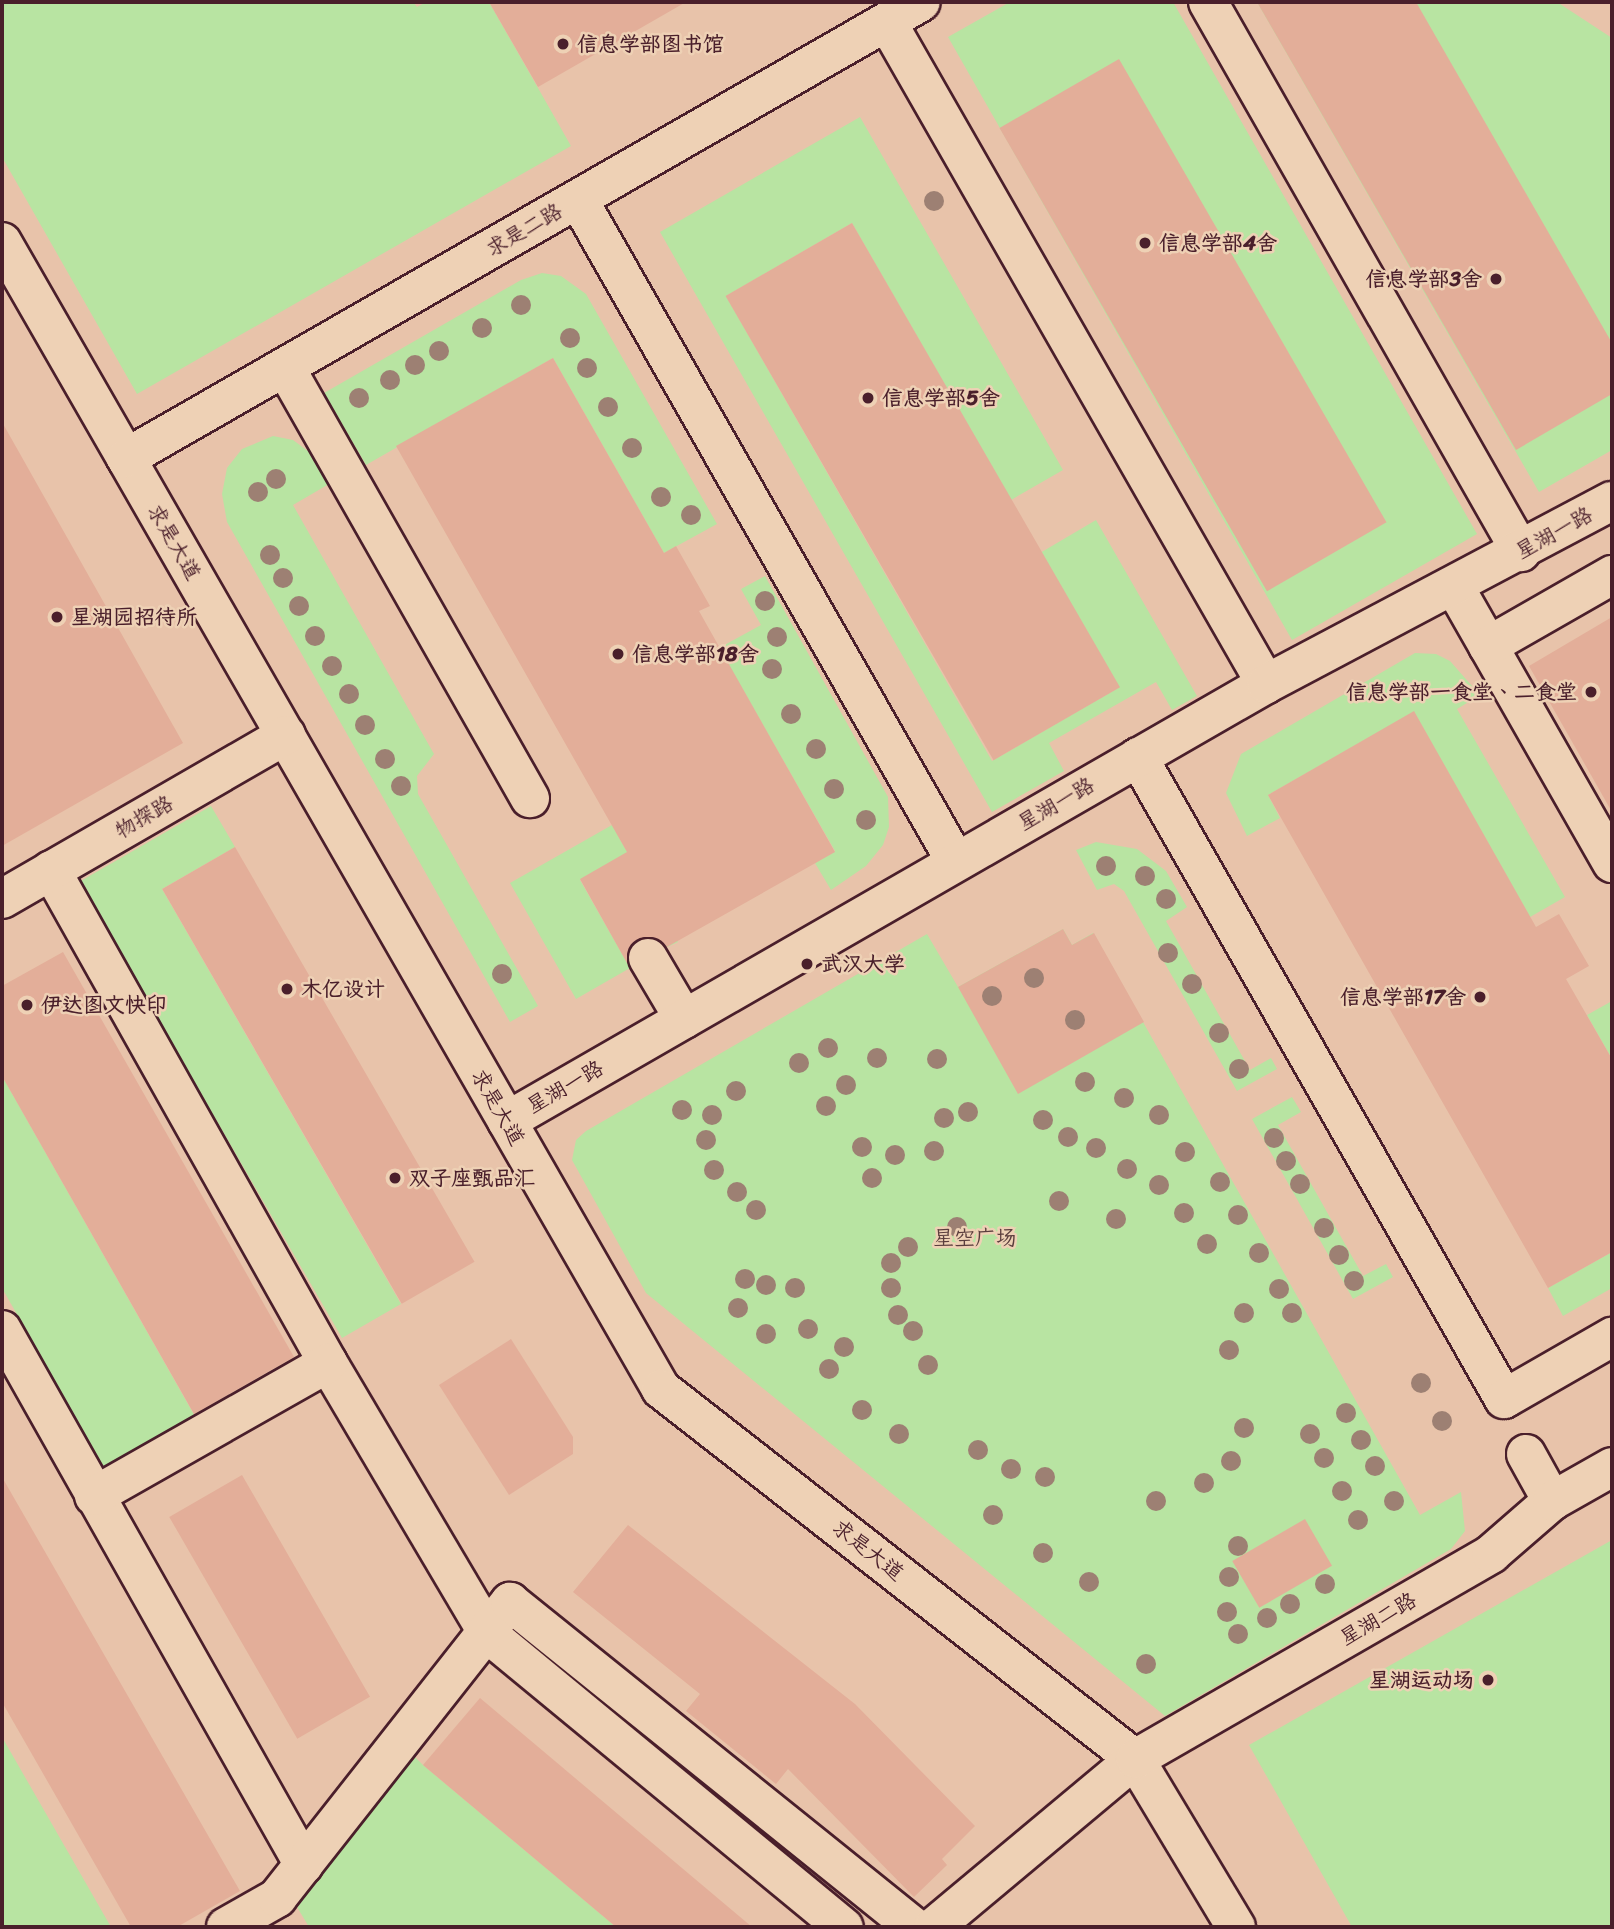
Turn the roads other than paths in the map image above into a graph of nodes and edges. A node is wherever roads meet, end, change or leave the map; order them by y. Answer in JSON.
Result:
{"nodes":[{"id":1,"x":921,"y":2,"type":"edge"},
{"id":2,"x":1208,"y":2,"type":"edge"},
{"id":3,"x":887,"y":22,"type":"junction"},
{"id":4,"x":578,"y":199,"type":"junction"},
{"id":5,"x":2,"y":242,"type":"edge"},
{"id":6,"x":16,"y":301,"type":"edge"},
{"id":7,"x":285,"y":367,"type":"junction"},
{"id":8,"x":126,"y":458,"type":"junction"},
{"id":9,"x":1612,"y":501,"type":"edge"},
{"id":10,"x":1521,"y":552,"type":"junction"},
{"id":11,"x":1612,"y":575,"type":"edge"},
{"id":12,"x":1454,"y":586,"type":"junction"},
{"id":13,"x":1488,"y":646,"type":"junction"},
{"id":14,"x":1266,"y":684,"type":"junction"},
{"id":15,"x":286,"y":735,"type":"junction"},
{"id":16,"x":1138,"y":757,"type":"junction"},
{"id":17,"x":530,"y":798,"type":"dead end"},
{"id":18,"x":956,"y":862,"type":"junction"},
{"id":19,"x":1612,"y":863,"type":"edge"},
{"id":20,"x":51,"y":870,"type":"junction"},
{"id":21,"x":2,"y":899,"type":"edge"},
{"id":22,"x":648,"y":958,"type":"dead end"},
{"id":23,"x":684,"y":1019,"type":"junction"},
{"id":24,"x":507,"y":1121,"type":"junction"},
{"id":25,"x":2,"y":1330,"type":"edge"},
{"id":26,"x":1612,"y":1338,"type":"edge"},
{"id":27,"x":328,"y":1363,"type":"junction"},
{"id":28,"x":1526,"y":1454,"type":"dead end"},
{"id":29,"x":1612,"y":1467,"type":"edge"},
{"id":30,"x":94,"y":1496,"type":"junction"},
{"id":31,"x":1552,"y":1501,"type":"junction"},
{"id":32,"x":488,"y":1634,"type":"junction"},
{"id":33,"x":1135,"y":1759,"type":"junction"},
{"id":34,"x":304,"y":1865,"type":"junction"},
{"id":35,"x":286,"y":1913,"type":"edge"},
{"id":36,"x":226,"y":1927,"type":"edge"},
{"id":37,"x":844,"y":1927,"type":"edge"},
{"id":38,"x":914,"y":1927,"type":"edge"},
{"id":39,"x":934,"y":1927,"type":"edge"},
{"id":40,"x":1236,"y":1927,"type":"edge"}],
"edges":[{"from":1,"to":3,"type":"street","name":"求是二路"},
{"from":2,"to":10,"type":"street"},
{"from":3,"to":4,"type":"street","name":"求是二路"},
{"from":3,"to":14,"type":"street"},
{"from":4,"to":7,"type":"street","name":"求是二路"},
{"from":4,"to":18,"type":"street"},
{"from":5,"to":6,"type":"street","name":"求是大道"},
{"from":6,"to":8,"type":"street","name":"求是大道"},
{"from":7,"to":8,"type":"street","name":"求是二路"},
{"from":7,"to":17,"type":"street"},
{"from":8,"to":15,"type":"street","name":"求是大道"},
{"from":9,"to":10,"type":"street","name":"星湖一路"},
{"from":10,"to":12,"type":"street","name":"星湖一路"},
{"from":11,"to":13,"type":"street"},
{"from":12,"to":13,"type":"street"},
{"from":12,"to":14,"type":"street","name":"星湖一路"},
{"from":13,"to":19,"type":"street"},
{"from":14,"to":16,"type":"street","name":"星湖一路"},
{"from":15,"to":20,"type":"street","name":"物探路"},
{"from":15,"to":24,"type":"street","name":"求是大道"},
{"from":16,"to":18,"type":"street","name":"星湖一路"},
{"from":16,"to":26,"type":"street"},
{"from":18,"to":23,"type":"street","name":"星湖一路"},
{"from":20,"to":21,"type":"street","name":"物探路"},
{"from":20,"to":27,"type":"street"},
{"from":22,"to":23,"type":"street"},
{"from":23,"to":24,"type":"street","name":"星湖一路"},
{"from":24,"to":33,"type":"street","name":"求是大道"},
{"from":25,"to":30,"type":"street"},
{"from":27,"to":30,"type":"street"},
{"from":27,"to":32,"type":"street"},
{"from":28,"to":31,"type":"street"},
{"from":29,"to":31,"type":"street","name":"星湖二路"},
{"from":30,"to":34,"type":"street"},
{"from":31,"to":33,"type":"street","name":"星湖二路"},
{"from":32,"to":34,"type":"street"},
{"from":32,"to":37,"type":"street"},
{"from":32,"to":38,"type":"street"},
{"from":33,"to":39,"type":"street","name":"星湖二路"},
{"from":33,"to":40,"type":"street","name":"求是大道"},
{"from":34,"to":35,"type":"street"},
{"from":35,"to":36,"type":"street"}]}
